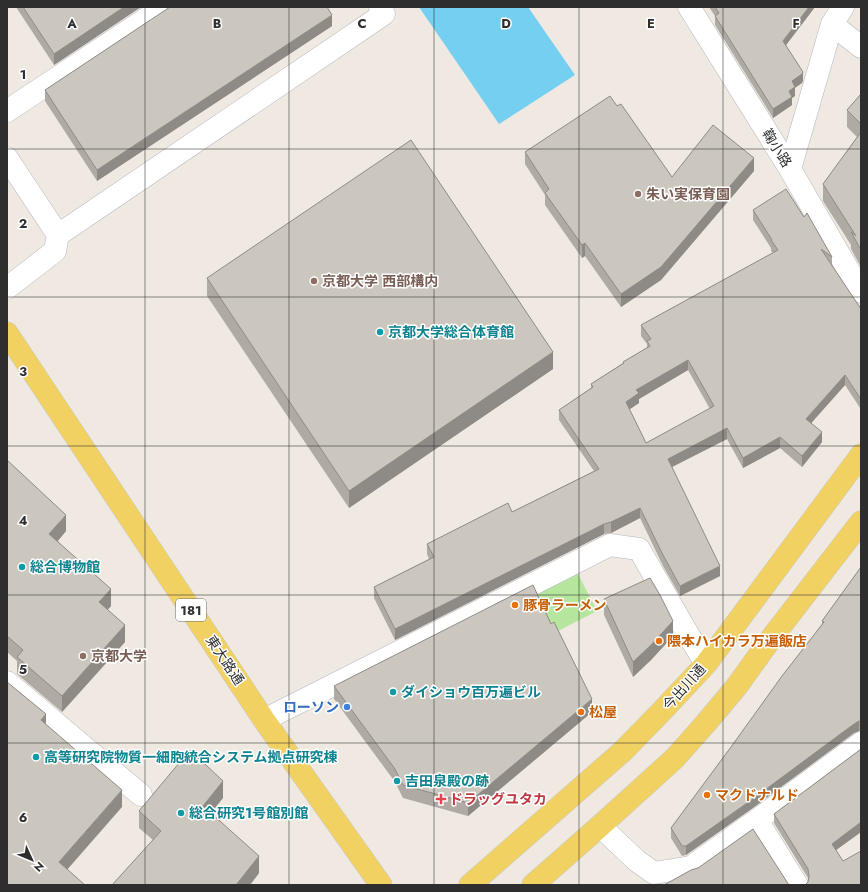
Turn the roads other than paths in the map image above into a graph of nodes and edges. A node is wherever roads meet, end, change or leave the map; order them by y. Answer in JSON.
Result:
{"nodes":[{"id":1,"x":164,"y":7,"type":"edge"},
{"id":2,"x":380,"y":7,"type":"edge"},
{"id":3,"x":688,"y":7,"type":"edge"},
{"id":4,"x":838,"y":16,"type":"edge"},
{"id":5,"x":861,"y":47,"type":"edge"},
{"id":6,"x":7,"y":111,"type":"edge"},
{"id":7,"x":7,"y":158,"type":"edge"},
{"id":8,"x":790,"y":169,"type":"junction"},
{"id":9,"x":58,"y":235,"type":"junction"},
{"id":10,"x":7,"y":288,"type":"edge"},
{"id":11,"x":861,"y":292,"type":"edge"},
{"id":12,"x":7,"y":333,"type":"edge"},
{"id":13,"x":861,"y":455,"type":"edge"},
{"id":14,"x":861,"y":522,"type":"edge"},
{"id":15,"x":706,"y":664,"type":"junction"},
{"id":16,"x":7,"y":682,"type":"edge"},
{"id":17,"x":264,"y":720,"type":"junction"},
{"id":18,"x":861,"y":743,"type":"edge"},
{"id":19,"x":141,"y":795,"type":"dead end"},
{"id":20,"x":757,"y":820,"type":"junction"},
{"id":21,"x":600,"y":826,"type":"junction"},
{"id":22,"x":654,"y":879,"type":"edge"},
{"id":23,"x":381,"y":885,"type":"edge"},
{"id":24,"x":470,"y":885,"type":"edge"},
{"id":25,"x":533,"y":885,"type":"edge"},
{"id":26,"x":797,"y":885,"type":"edge"}],
"edges":[{"from":1,"to":6,"type":"street"},
{"from":2,"to":9,"type":"street"},
{"from":3,"to":8,"type":"street","name":"鞠小路"},
{"from":4,"to":5,"type":"street"},
{"from":4,"to":8,"type":"street"},
{"from":7,"to":9,"type":"street"},
{"from":8,"to":11,"type":"street","name":"鞠小路"},
{"from":9,"to":10,"type":"street"},
{"from":12,"to":17,"type":"main road","name":"東大路通","number":"181"},
{"from":13,"to":15,"type":"main road","name":"今出川通"},
{"from":14,"to":21,"type":"main road"},
{"from":15,"to":17,"type":"street"},
{"from":15,"to":24,"type":"main road","name":"今出川通"},
{"from":16,"to":19,"type":"street"},
{"from":17,"to":23,"type":"main road","name":"東大路通","number":"181"},
{"from":18,"to":20,"type":"street"},
{"from":20,"to":22,"type":"street"},
{"from":20,"to":26,"type":"street"},
{"from":21,"to":22,"type":"street"},
{"from":21,"to":25,"type":"main road"}]}
